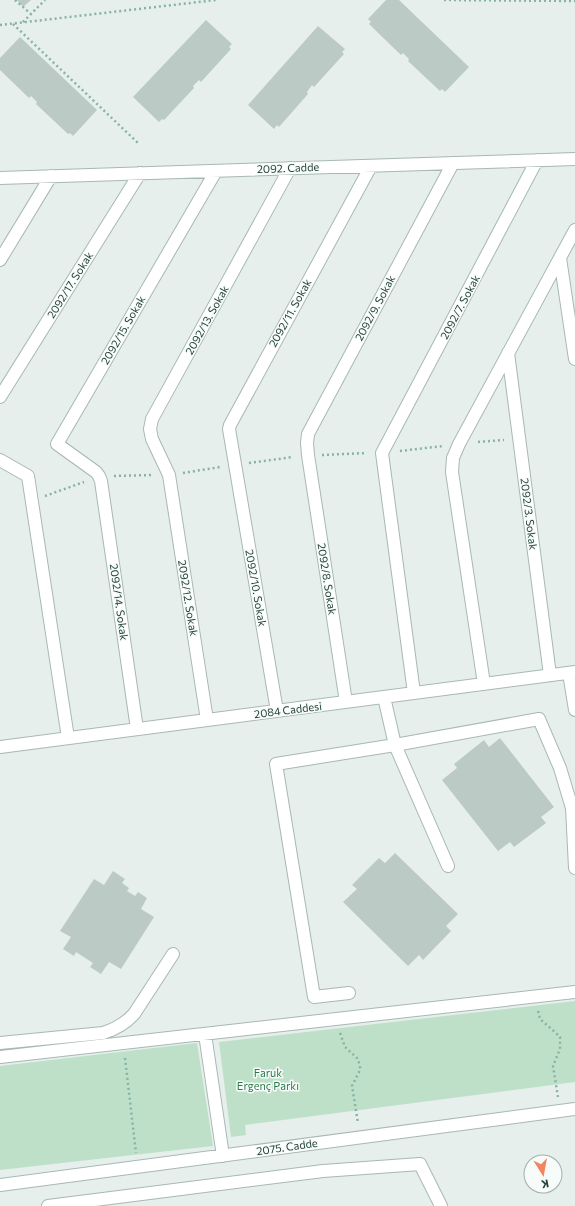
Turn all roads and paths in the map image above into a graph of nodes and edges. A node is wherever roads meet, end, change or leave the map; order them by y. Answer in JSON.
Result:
{"nodes":[{"id":1,"x":15,"y":0,"type":"edge"},
{"id":2,"x":45,"y":0,"type":"edge"},
{"id":3,"x":216,"y":0,"type":"edge"},
{"id":4,"x":444,"y":0,"type":"edge"},
{"id":5,"x":575,"y":1,"type":"edge"},
{"id":6,"x":31,"y":14,"type":"junction"},
{"id":7,"x":23,"y":22,"type":"junction"},
{"id":8,"x":13,"y":23,"type":"junction"},
{"id":9,"x":0,"y":25,"type":"edge"},
{"id":10,"x":138,"y":143,"type":"dead end"},
{"id":11,"x":575,"y":159,"type":"edge"},
{"id":12,"x":537,"y":160,"type":"junction"},
{"id":13,"x":453,"y":163,"type":"junction"},
{"id":14,"x":371,"y":166,"type":"junction"},
{"id":15,"x":290,"y":168,"type":"junction"},
{"id":16,"x":216,"y":171,"type":"junction"},
{"id":17,"x":140,"y":173,"type":"junction"},
{"id":18,"x":51,"y":176,"type":"junction"},
{"id":19,"x":0,"y":178,"type":"edge"},
{"id":20,"x":575,"y":230,"type":"edge"},
{"id":21,"x":560,"y":258,"type":"junction"},
{"id":22,"x":0,"y":260,"type":"edge"},
{"id":23,"x":508,"y":353,"type":"junction"},
{"id":24,"x":575,"y":359,"type":"edge"},
{"id":25,"x":0,"y":398,"type":"edge"},
{"id":26,"x":519,"y":439,"type":"junction"},
{"id":27,"x":459,"y":444,"type":"junction"},
{"id":28,"x":382,"y":453,"type":"junction"},
{"id":29,"x":308,"y":455,"type":"junction"},
{"id":30,"x":0,"y":460,"type":"edge"},
{"id":31,"x":235,"y":465,"type":"junction"},
{"id":32,"x":169,"y":475,"type":"junction"},
{"id":33,"x":99,"y":476,"type":"junction"},
{"id":34,"x":32,"y":501,"type":"junction"},
{"id":35,"x":572,"y":673,"type":"edge"},
{"id":36,"x":550,"y":676,"type":"junction"},
{"id":37,"x":484,"y":684,"type":"junction"},
{"id":38,"x":414,"y":693,"type":"junction"},
{"id":39,"x":384,"y":697,"type":"junction"},
{"id":40,"x":346,"y":702,"type":"junction"},
{"id":41,"x":575,"y":710,"type":"edge"},
{"id":42,"x":277,"y":711,"type":"junction"},
{"id":43,"x":207,"y":720,"type":"junction"},
{"id":44,"x":137,"y":729,"type":"junction"},
{"id":45,"x":68,"y":738,"type":"junction"},
{"id":46,"x":395,"y":745,"type":"junction"},
{"id":47,"x":0,"y":747,"type":"edge"},
{"id":48,"x":448,"y":866,"type":"dead end"},
{"id":49,"x":575,"y":868,"type":"edge"},
{"id":50,"x":173,"y":954,"type":"dead end"},
{"id":51,"x":575,"y":992,"type":"edge"},
{"id":52,"x":349,"y":993,"type":"dead end"},
{"id":53,"x":536,"y":996,"type":"junction"},
{"id":54,"x":336,"y":1019,"type":"junction"},
{"id":55,"x":205,"y":1034,"type":"junction"},
{"id":56,"x":0,"y":1043,"type":"edge"},
{"id":57,"x":123,"y":1043,"type":"junction"},
{"id":58,"x":0,"y":1057,"type":"edge"},
{"id":59,"x":575,"y":1109,"type":"edge"},
{"id":60,"x":561,"y":1111,"type":"junction"},
{"id":61,"x":360,"y":1138,"type":"junction"},
{"id":62,"x":223,"y":1156,"type":"junction"},
{"id":63,"x":138,"y":1167,"type":"junction"},
{"id":64,"x":0,"y":1185,"type":"edge"},
{"id":65,"x":48,"y":1206,"type":"edge"},
{"id":66,"x":441,"y":1206,"type":"edge"}],
"edges":[{"from":1,"to":6,"type":"path"},
{"from":2,"to":6,"type":"path"},
{"from":3,"to":7,"type":"path"},
{"from":4,"to":5,"type":"path"},
{"from":6,"to":7,"type":"path"},
{"from":7,"to":8,"type":"path"},
{"from":8,"to":9,"type":"path"},
{"from":8,"to":10,"type":"path"},
{"from":11,"to":12,"type":"street","name":"2092. Cadde"},
{"from":12,"to":13,"type":"street","name":"2092. Cadde"},
{"from":12,"to":28,"type":"street","name":"2092/7. Sokak"},
{"from":13,"to":14,"type":"street","name":"2092. Cadde"},
{"from":13,"to":29,"type":"street","name":"2092/9. Sokak"},
{"from":14,"to":15,"type":"street","name":"2092. Cadde"},
{"from":14,"to":31,"type":"street","name":"2092/11. Sokak"},
{"from":15,"to":16,"type":"street","name":"2092. Cadde"},
{"from":15,"to":32,"type":"street","name":"2092/13. Sokak"},
{"from":16,"to":17,"type":"street","name":"2092. Cadde"},
{"from":16,"to":33,"type":"street","name":"2092/15. Sokak"},
{"from":17,"to":18,"type":"street","name":"2092. Cadde"},
{"from":17,"to":25,"type":"street","name":"2092/17. Sokak"},
{"from":18,"to":19,"type":"street","name":"2092. Cadde"},
{"from":18,"to":22,"type":"street"},
{"from":20,"to":21,"type":"street"},
{"from":21,"to":23,"type":"street"},
{"from":21,"to":24,"type":"street"},
{"from":23,"to":26,"type":"street","name":"2092/3. Sokak"},
{"from":23,"to":27,"type":"street"},
{"from":26,"to":27,"type":"path"},
{"from":26,"to":36,"type":"street","name":"2092/3. Sokak"},
{"from":27,"to":28,"type":"path"},
{"from":27,"to":37,"type":"street"},
{"from":28,"to":29,"type":"path"},
{"from":28,"to":38,"type":"street"},
{"from":29,"to":31,"type":"path"},
{"from":29,"to":40,"type":"street","name":"2092/8. Sokak"},
{"from":30,"to":34,"type":"street"},
{"from":31,"to":32,"type":"path"},
{"from":31,"to":42,"type":"street","name":"2092/10. Sokak"},
{"from":32,"to":33,"type":"path"},
{"from":32,"to":43,"type":"street","name":"2092/12. Sokak"},
{"from":33,"to":34,"type":"path"},
{"from":33,"to":44,"type":"street","name":"2092/14. Sokak"},
{"from":34,"to":45,"type":"street"},
{"from":35,"to":36,"type":"street","name":"2084 Caddesi"},
{"from":35,"to":41,"type":"street"},
{"from":36,"to":37,"type":"street","name":"2084 Caddesi"},
{"from":37,"to":38,"type":"street","name":"2084 Caddesi"},
{"from":38,"to":39,"type":"street","name":"2084 Caddesi"},
{"from":39,"to":40,"type":"street","name":"2084 Caddesi"},
{"from":39,"to":46,"type":"street"},
{"from":40,"to":42,"type":"street","name":"2084 Caddesi"},
{"from":42,"to":43,"type":"street","name":"2084 Caddesi"},
{"from":43,"to":44,"type":"street","name":"2084 Caddesi"},
{"from":44,"to":45,"type":"street","name":"2084 Caddesi"},
{"from":45,"to":47,"type":"street","name":"2084 Caddesi"},
{"from":46,"to":48,"type":"street"},
{"from":46,"to":49,"type":"street"},
{"from":46,"to":52,"type":"street"},
{"from":50,"to":56,"type":"street"},
{"from":51,"to":53,"type":"street"},
{"from":53,"to":54,"type":"street"},
{"from":53,"to":60,"type":"path"},
{"from":54,"to":55,"type":"street"},
{"from":54,"to":61,"type":"path"},
{"from":55,"to":57,"type":"street"},
{"from":55,"to":62,"type":"street"},
{"from":57,"to":58,"type":"street"},
{"from":57,"to":63,"type":"path"},
{"from":59,"to":60,"type":"street","name":"2075. Cadde"},
{"from":60,"to":61,"type":"street","name":"2075. Cadde"},
{"from":61,"to":62,"type":"street","name":"2075. Cadde"},
{"from":62,"to":63,"type":"street","name":"2075. Cadde"},
{"from":63,"to":64,"type":"street","name":"2075. Cadde"},
{"from":65,"to":66,"type":"street"}]}
